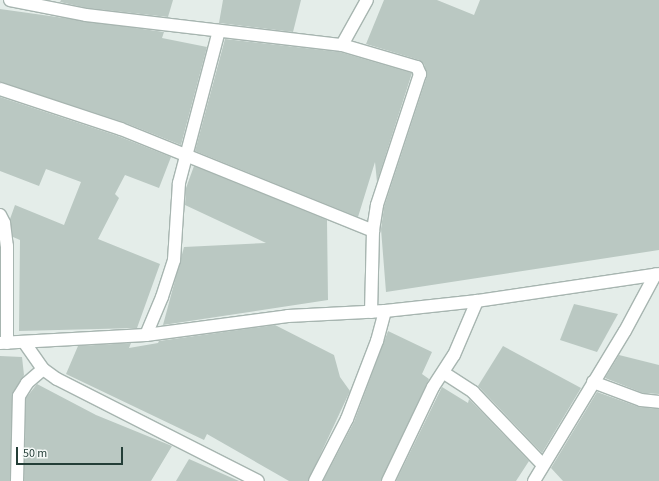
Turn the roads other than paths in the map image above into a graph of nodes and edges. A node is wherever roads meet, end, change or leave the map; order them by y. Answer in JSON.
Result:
{"nodes":[{"id":1,"x":10,"y":0,"type":"edge"},
{"id":2,"x":367,"y":0,"type":"edge"},
{"id":3,"x":219,"y":31,"type":"junction"},
{"id":4,"x":342,"y":45,"type":"junction"},
{"id":5,"x":0,"y":88,"type":"edge"},
{"id":6,"x":188,"y":156,"type":"junction"},
{"id":7,"x":0,"y":215,"type":"edge"},
{"id":8,"x":373,"y":231,"type":"junction"},
{"id":9,"x":657,"y":274,"type":"edge"},
{"id":10,"x":477,"y":301,"type":"junction"},
{"id":11,"x":385,"y":311,"type":"junction"},
{"id":12,"x":371,"y":312,"type":"junction"},
{"id":13,"x":146,"y":335,"type":"junction"},
{"id":14,"x":24,"y":342,"type":"junction"},
{"id":15,"x":4,"y":343,"type":"edge"},
{"id":16,"x":43,"y":369,"type":"junction"},
{"id":17,"x":444,"y":373,"type":"junction"},
{"id":18,"x":593,"y":382,"type":"junction"},
{"id":19,"x":659,"y":402,"type":"edge"},
{"id":20,"x":540,"y":475,"type":"edge"},
{"id":21,"x":17,"y":481,"type":"edge"},
{"id":22,"x":258,"y":481,"type":"edge"},
{"id":23,"x":315,"y":481,"type":"edge"},
{"id":24,"x":388,"y":481,"type":"edge"}],
"edges":[{"from":1,"to":3,"type":"street"},
{"from":2,"to":4,"type":"street"},
{"from":3,"to":4,"type":"street"},
{"from":3,"to":6,"type":"street"},
{"from":4,"to":8,"type":"street"},
{"from":5,"to":6,"type":"street"},
{"from":6,"to":8,"type":"street"},
{"from":6,"to":13,"type":"street"},
{"from":7,"to":15,"type":"street"},
{"from":8,"to":12,"type":"street"},
{"from":9,"to":10,"type":"street"},
{"from":9,"to":18,"type":"street"},
{"from":10,"to":11,"type":"street"},
{"from":10,"to":17,"type":"street"},
{"from":11,"to":12,"type":"street"},
{"from":11,"to":23,"type":"street"},
{"from":12,"to":13,"type":"street"},
{"from":13,"to":14,"type":"street"},
{"from":14,"to":15,"type":"street"},
{"from":14,"to":16,"type":"street"},
{"from":16,"to":21,"type":"street"},
{"from":16,"to":22,"type":"street"},
{"from":17,"to":20,"type":"street"},
{"from":17,"to":24,"type":"street"},
{"from":18,"to":19,"type":"street"},
{"from":18,"to":20,"type":"street"}]}
